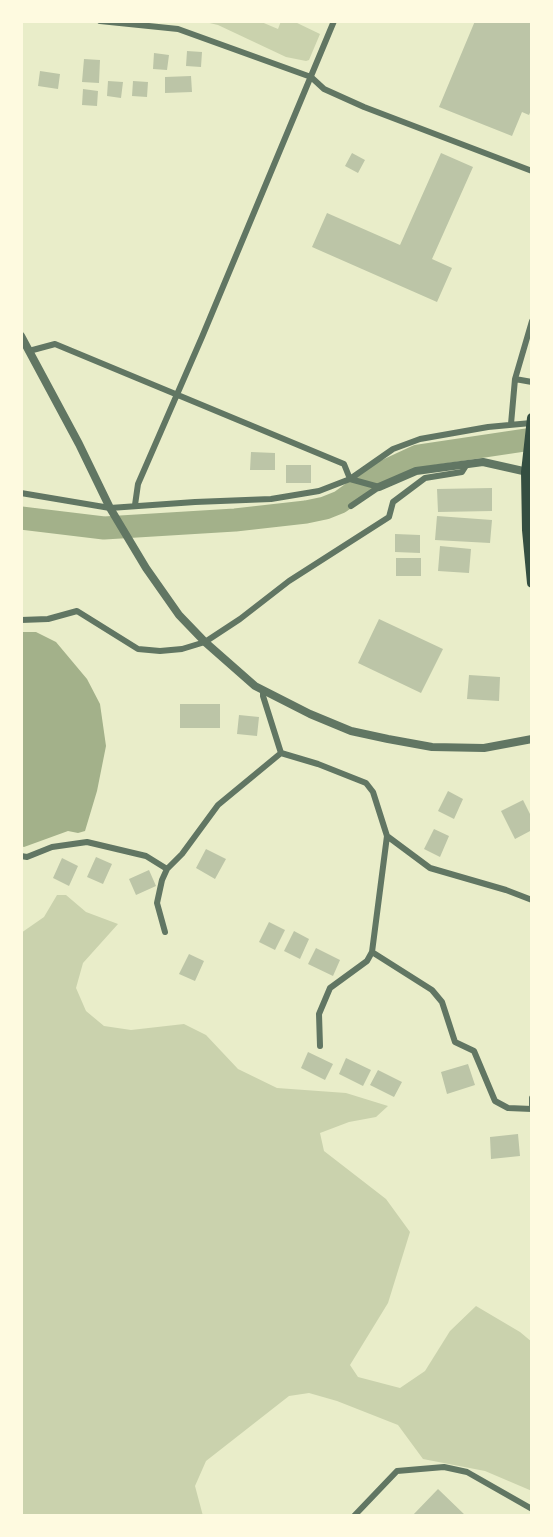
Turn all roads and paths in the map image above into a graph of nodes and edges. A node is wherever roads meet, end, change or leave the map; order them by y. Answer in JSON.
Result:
{"nodes":[{"id":1,"x":100,"y":21,"type":"edge"},
{"id":2,"x":334,"y":21,"type":"edge"},
{"id":3,"x":311,"y":77,"type":"junction"},
{"id":4,"x":532,"y":171,"type":"edge"},
{"id":5,"x":532,"y":321,"type":"edge"},
{"id":6,"x":21,"y":337,"type":"edge"},
{"id":7,"x":29,"y":351,"type":"junction"},
{"id":8,"x":515,"y":379,"type":"junction"},
{"id":9,"x":532,"y":382,"type":"edge"},
{"id":10,"x":178,"y":394,"type":"junction"},
{"id":11,"x":532,"y":418,"type":"edge"},
{"id":12,"x":531,"y":423,"type":"edge"},
{"id":13,"x":511,"y":424,"type":"junction"},
{"id":14,"x":467,"y":464,"type":"junction"},
{"id":15,"x":529,"y":472,"type":"edge"},
{"id":16,"x":350,"y":479,"type":"junction"},
{"id":17,"x":379,"y":487,"type":"junction"},
{"id":18,"x":21,"y":493,"type":"edge"},
{"id":19,"x":135,"y":505,"type":"junction"},
{"id":20,"x":351,"y":506,"type":"dead end"},
{"id":21,"x":112,"y":512,"type":"junction"},
{"id":22,"x":532,"y":583,"type":"edge"},
{"id":23,"x":21,"y":620,"type":"edge"},
{"id":24,"x":205,"y":642,"type":"junction"},
{"id":25,"x":263,"y":690,"type":"junction"},
{"id":26,"x":532,"y":739,"type":"edge"},
{"id":27,"x":281,"y":753,"type":"junction"},
{"id":28,"x":387,"y":836,"type":"junction"},
{"id":29,"x":21,"y":856,"type":"edge"},
{"id":30,"x":167,"y":869,"type":"junction"},
{"id":31,"x":532,"y":900,"type":"edge"},
{"id":32,"x":165,"y":932,"type":"dead end"},
{"id":33,"x":372,"y":952,"type":"junction"},
{"id":34,"x":320,"y":1046,"type":"dead end"},
{"id":35,"x":532,"y":1098,"type":"edge"},
{"id":36,"x":532,"y":1509,"type":"edge"},
{"id":37,"x":354,"y":1516,"type":"edge"}],
"edges":[{"from":1,"to":3,"type":"street"},
{"from":2,"to":3,"type":"street"},
{"from":3,"to":4,"type":"street"},
{"from":3,"to":10,"type":"street"},
{"from":5,"to":8,"type":"street"},
{"from":6,"to":7,"type":"street"},
{"from":7,"to":10,"type":"street"},
{"from":7,"to":21,"type":"street"},
{"from":8,"to":9,"type":"street"},
{"from":8,"to":13,"type":"street"},
{"from":10,"to":16,"type":"street"},
{"from":10,"to":19,"type":"street"},
{"from":11,"to":12,"type":"highway"},
{"from":12,"to":13,"type":"street"},
{"from":12,"to":15,"type":"highway"},
{"from":13,"to":16,"type":"street"},
{"from":14,"to":15,"type":"street"},
{"from":14,"to":17,"type":"street"},
{"from":14,"to":24,"type":"street"},
{"from":15,"to":22,"type":"highway"},
{"from":16,"to":17,"type":"street"},
{"from":16,"to":19,"type":"street"},
{"from":17,"to":20,"type":"street"},
{"from":18,"to":21,"type":"street"},
{"from":19,"to":21,"type":"street"},
{"from":21,"to":24,"type":"street"},
{"from":23,"to":24,"type":"street"},
{"from":24,"to":25,"type":"street"},
{"from":25,"to":26,"type":"street"},
{"from":25,"to":27,"type":"street"},
{"from":27,"to":28,"type":"street"},
{"from":27,"to":30,"type":"street"},
{"from":28,"to":31,"type":"street"},
{"from":28,"to":33,"type":"street"},
{"from":29,"to":30,"type":"street"},
{"from":30,"to":32,"type":"street"},
{"from":33,"to":34,"type":"street"},
{"from":33,"to":35,"type":"street"},
{"from":36,"to":37,"type":"street"}]}
